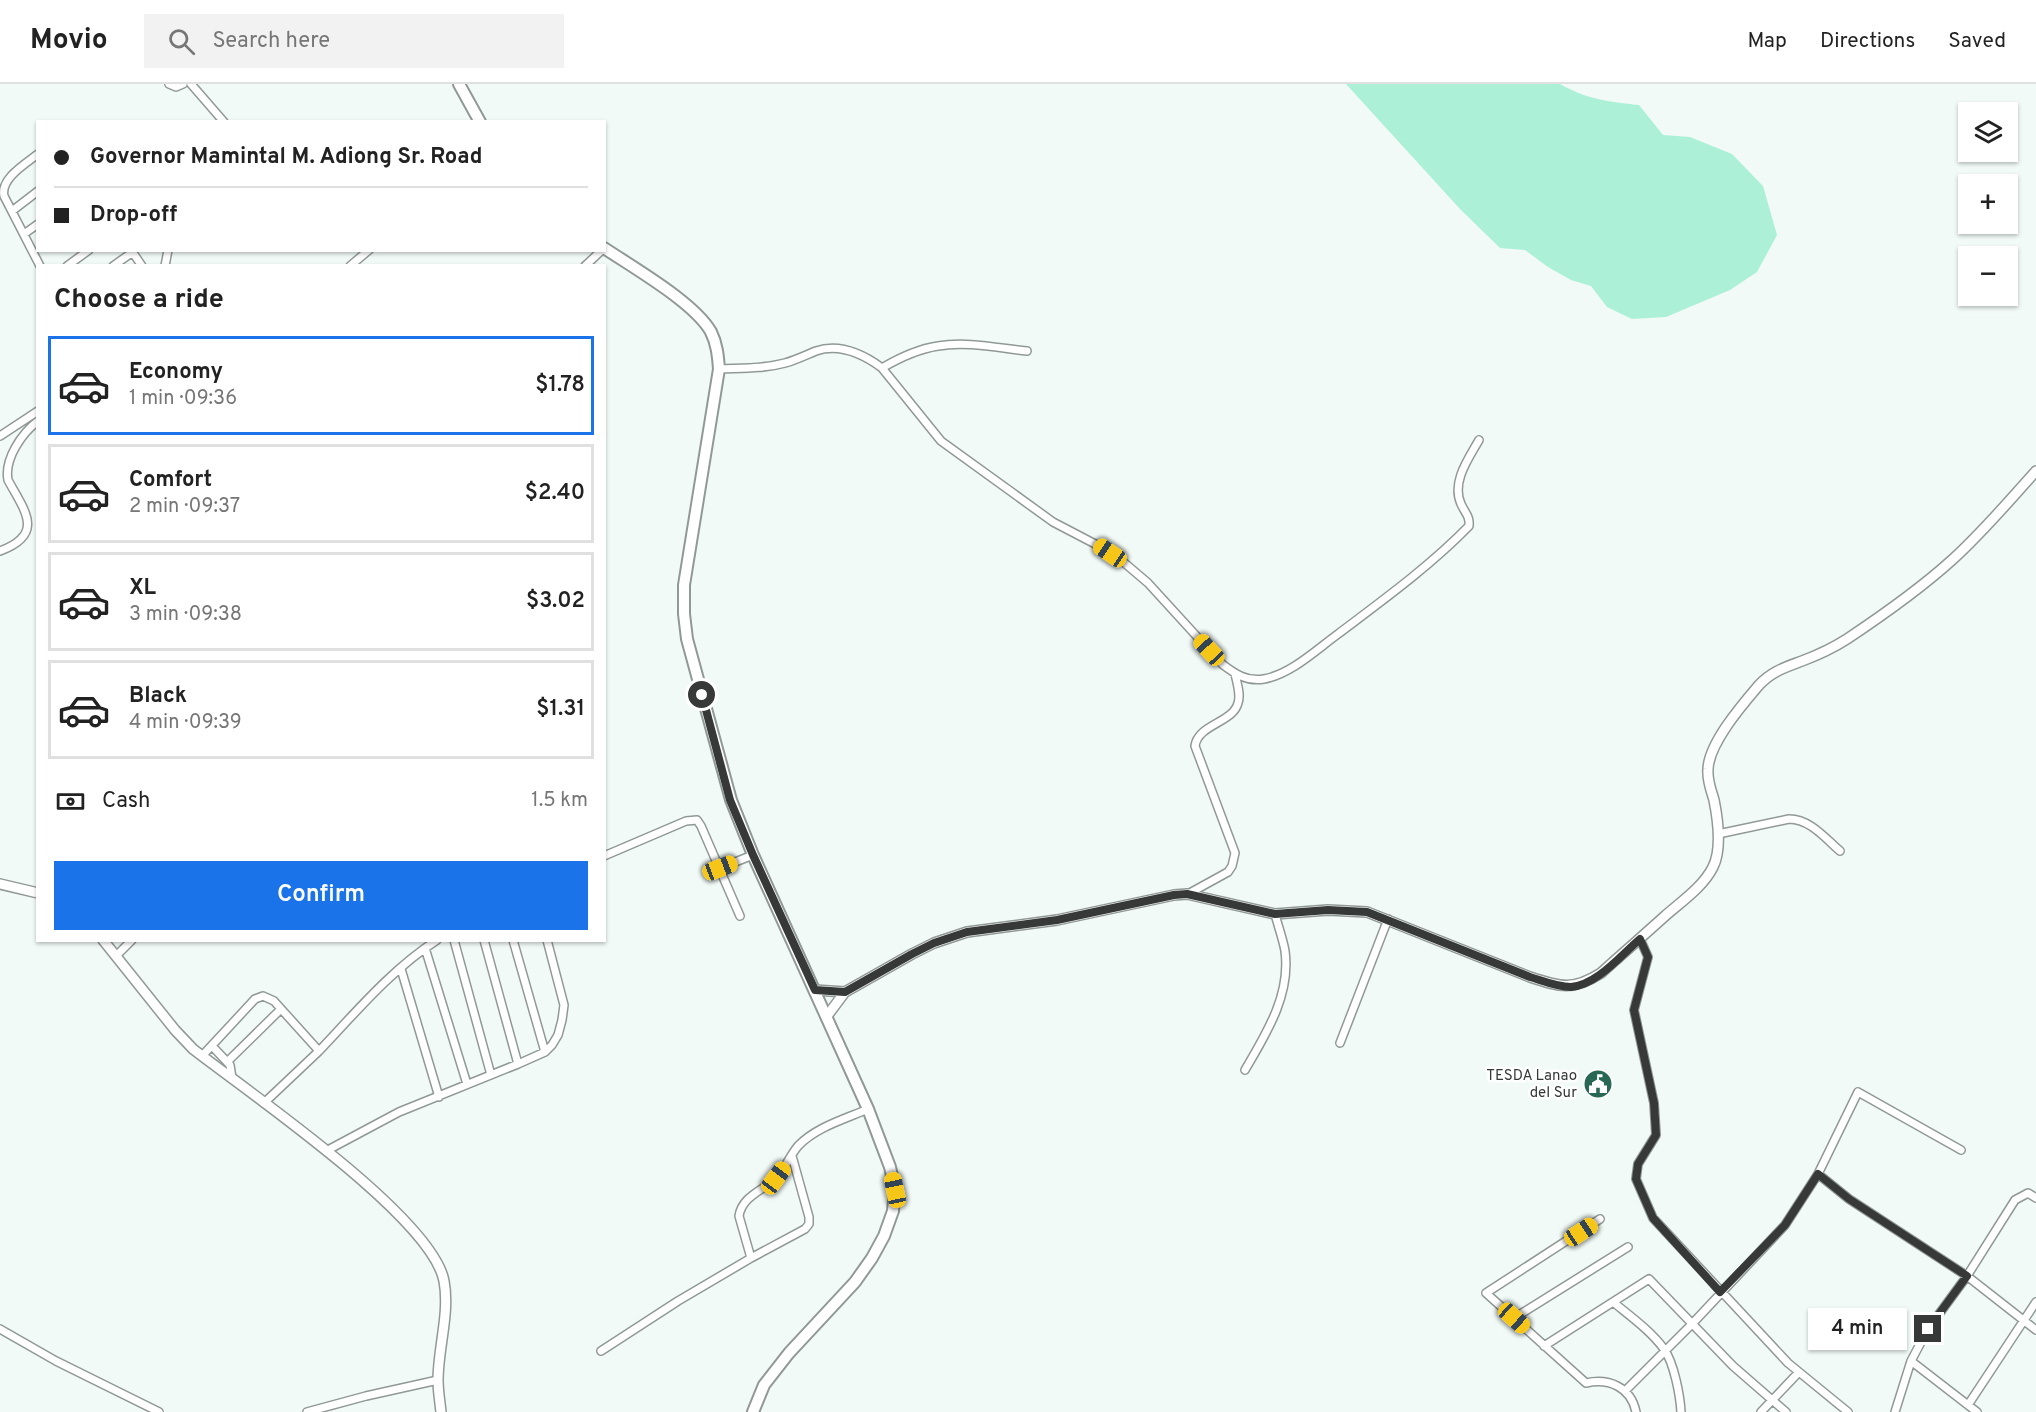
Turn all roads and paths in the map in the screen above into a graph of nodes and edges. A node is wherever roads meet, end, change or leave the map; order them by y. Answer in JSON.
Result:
{"nodes":[{"id":1,"x":169,"y":84,"type":"edge"},
{"id":2,"x":183,"y":84,"type":"edge"},
{"id":3,"x":191,"y":84,"type":"edge"},
{"id":4,"x":459,"y":84,"type":"edge"},
{"id":5,"x":222,"y":120,"type":"edge"},
{"id":6,"x":479,"y":120,"type":"edge"},
{"id":7,"x":36,"y":156,"type":"edge"},
{"id":8,"x":36,"y":193,"type":"edge"},
{"id":9,"x":12,"y":211,"type":"junction"},
{"id":10,"x":36,"y":225,"type":"edge"},
{"id":11,"x":24,"y":234,"type":"junction"},
{"id":12,"x":606,"y":251,"type":"edge"},
{"id":13,"x":41,"y":252,"type":"edge"},
{"id":14,"x":86,"y":252,"type":"edge"},
{"id":15,"x":131,"y":252,"type":"edge"},
{"id":16,"x":367,"y":252,"type":"edge"},
{"id":17,"x":600,"y":252,"type":"edge"},
{"id":18,"x":35,"y":256,"type":"junction"},
{"id":19,"x":39,"y":264,"type":"edge"},
{"id":20,"x":70,"y":264,"type":"edge"},
{"id":21,"x":116,"y":264,"type":"edge"},
{"id":22,"x":352,"y":264,"type":"edge"},
{"id":23,"x":587,"y":264,"type":"edge"},
{"id":24,"x":1027,"y":351,"type":"dead end"},
{"id":25,"x":882,"y":368,"type":"junction"},
{"id":26,"x":719,"y":369,"type":"junction"},
{"id":27,"x":36,"y":412,"type":"edge"},
{"id":28,"x":36,"y":423,"type":"edge"},
{"id":29,"x":0,"y":436,"type":"edge"},
{"id":30,"x":1479,"y":440,"type":"dead end"},
{"id":31,"x":2036,"y":471,"type":"edge"},
{"id":32,"x":0,"y":551,"type":"edge"},
{"id":33,"x":1235,"y":674,"type":"junction"},
{"id":34,"x":1718,"y":834,"type":"junction"},
{"id":35,"x":1840,"y":851,"type":"dead end"},
{"id":36,"x":606,"y":855,"type":"edge"},
{"id":37,"x":753,"y":855,"type":"junction"},
{"id":38,"x":720,"y":868,"type":"junction"},
{"id":39,"x":0,"y":884,"type":"edge"},
{"id":40,"x":36,"y":893,"type":"edge"},
{"id":41,"x":1187,"y":894,"type":"junction"},
{"id":42,"x":1275,"y":914,"type":"junction"},
{"id":43,"x":741,"y":916,"type":"dead end"},
{"id":44,"x":1388,"y":919,"type":"junction"},
{"id":45,"x":1640,"y":939,"type":"junction"},
{"id":46,"x":105,"y":942,"type":"edge"},
{"id":47,"x":130,"y":942,"type":"edge"},
{"id":48,"x":434,"y":942,"type":"edge"},
{"id":49,"x":455,"y":942,"type":"edge"},
{"id":50,"x":485,"y":942,"type":"edge"},
{"id":51,"x":514,"y":942,"type":"edge"},
{"id":52,"x":548,"y":942,"type":"edge"},
{"id":53,"x":425,"y":948,"type":"junction"},
{"id":54,"x":116,"y":956,"type":"junction"},
{"id":55,"x":401,"y":969,"type":"junction"},
{"id":56,"x":815,"y":990,"type":"junction"},
{"id":57,"x":845,"y":992,"type":"junction"},
{"id":58,"x":281,"y":1009,"type":"junction"},
{"id":59,"x":827,"y":1016,"type":"junction"},
{"id":60,"x":1340,"y":1043,"type":"dead end"},
{"id":61,"x":212,"y":1046,"type":"junction"},
{"id":62,"x":320,"y":1051,"type":"junction"},
{"id":63,"x":545,"y":1052,"type":"junction"},
{"id":64,"x":202,"y":1056,"type":"junction"},
{"id":65,"x":227,"y":1062,"type":"junction"},
{"id":66,"x":518,"y":1064,"type":"junction"},
{"id":67,"x":1245,"y":1070,"type":"dead end"},
{"id":68,"x":491,"y":1075,"type":"junction"},
{"id":69,"x":232,"y":1078,"type":"junction"},
{"id":70,"x":467,"y":1084,"type":"junction"},
{"id":71,"x":439,"y":1097,"type":"junction"},
{"id":72,"x":264,"y":1103,"type":"junction"},
{"id":73,"x":868,"y":1109,"type":"junction"},
{"id":74,"x":1961,"y":1150,"type":"dead end"},
{"id":75,"x":327,"y":1151,"type":"junction"},
{"id":76,"x":792,"y":1156,"type":"junction"},
{"id":77,"x":1818,"y":1174,"type":"junction"},
{"id":78,"x":2036,"y":1198,"type":"edge"},
{"id":79,"x":1600,"y":1219,"type":"dead end"},
{"id":80,"x":1628,"y":1247,"type":"dead end"},
{"id":81,"x":751,"y":1257,"type":"junction"},
{"id":82,"x":1967,"y":1276,"type":"junction"},
{"id":83,"x":1720,"y":1292,"type":"junction"},
{"id":84,"x":1612,"y":1302,"type":"junction"},
{"id":85,"x":2036,"y":1302,"type":"edge"},
{"id":86,"x":1514,"y":1318,"type":"junction"},
{"id":87,"x":2024,"y":1320,"type":"junction"},
{"id":88,"x":1692,"y":1324,"type":"junction"},
{"id":89,"x":0,"y":1329,"type":"edge"},
{"id":90,"x":2036,"y":1330,"type":"edge"},
{"id":91,"x":1544,"y":1346,"type":"junction"},
{"id":92,"x":1665,"y":1350,"type":"junction"},
{"id":93,"x":601,"y":1351,"type":"dead end"},
{"id":94,"x":1911,"y":1361,"type":"junction"},
{"id":95,"x":1799,"y":1372,"type":"junction"},
{"id":96,"x":438,"y":1380,"type":"junction"},
{"id":97,"x":1624,"y":1390,"type":"junction"},
{"id":98,"x":1772,"y":1400,"type":"junction"},
{"id":99,"x":1968,"y":1405,"type":"junction"},
{"id":100,"x":159,"y":1412,"type":"edge"},
{"id":101,"x":307,"y":1412,"type":"edge"},
{"id":102,"x":441,"y":1412,"type":"edge"},
{"id":103,"x":753,"y":1412,"type":"edge"},
{"id":104,"x":1636,"y":1412,"type":"edge"},
{"id":105,"x":1681,"y":1412,"type":"edge"},
{"id":106,"x":1761,"y":1412,"type":"edge"},
{"id":107,"x":1786,"y":1412,"type":"edge"},
{"id":108,"x":1848,"y":1412,"type":"edge"},
{"id":109,"x":1895,"y":1412,"type":"edge"},
{"id":110,"x":1977,"y":1412,"type":"edge"}],
"edges":[{"from":1,"to":2,"type":"street"},
{"from":3,"to":5,"type":"street"},
{"from":4,"to":6,"type":"main road"},
{"from":7,"to":9,"type":"street"},
{"from":8,"to":9,"type":"street"},
{"from":9,"to":11,"type":"street"},
{"from":10,"to":11,"type":"street"},
{"from":11,"to":18,"type":"street"},
{"from":12,"to":26,"type":"main road"},
{"from":13,"to":18,"type":"street"},
{"from":14,"to":20,"type":"street"},
{"from":15,"to":21,"type":"street"},
{"from":16,"to":22,"type":"street"},
{"from":17,"to":23,"type":"street"},
{"from":18,"to":19,"type":"street"},
{"from":24,"to":25,"type":"street"},
{"from":25,"to":26,"type":"street"},
{"from":25,"to":33,"type":"street"},
{"from":26,"to":37,"type":"main road"},
{"from":27,"to":29,"type":"street"},
{"from":28,"to":32,"type":"street"},
{"from":30,"to":33,"type":"street"},
{"from":31,"to":34,"type":"street"},
{"from":33,"to":41,"type":"street"},
{"from":34,"to":35,"type":"street"},
{"from":34,"to":45,"type":"street"},
{"from":36,"to":38,"type":"street"},
{"from":37,"to":38,"type":"street"},
{"from":37,"to":56,"type":"main road"},
{"from":38,"to":43,"type":"street"},
{"from":39,"to":40,"type":"street"},
{"from":41,"to":42,"type":"street"},
{"from":41,"to":57,"type":"street"},
{"from":42,"to":44,"type":"street"},
{"from":42,"to":67,"type":"street"},
{"from":44,"to":45,"type":"street"},
{"from":44,"to":60,"type":"street"},
{"from":45,"to":83,"type":"street"},
{"from":46,"to":54,"type":"street"},
{"from":47,"to":54,"type":"street"},
{"from":48,"to":53,"type":"street"},
{"from":49,"to":68,"type":"street"},
{"from":50,"to":66,"type":"street"},
{"from":51,"to":63,"type":"street"},
{"from":52,"to":63,"type":"street"},
{"from":53,"to":55,"type":"street"},
{"from":53,"to":70,"type":"street"},
{"from":54,"to":64,"type":"street"},
{"from":55,"to":62,"type":"street"},
{"from":55,"to":71,"type":"street"},
{"from":56,"to":57,"type":"street"},
{"from":56,"to":59,"type":"main road"},
{"from":57,"to":59,"type":"street"},
{"from":58,"to":61,"type":"street"},
{"from":58,"to":62,"type":"street"},
{"from":58,"to":65,"type":"street"},
{"from":59,"to":73,"type":"main road"},
{"from":61,"to":64,"type":"street"},
{"from":61,"to":65,"type":"street"},
{"from":62,"to":72,"type":"street"},
{"from":63,"to":66,"type":"street"},
{"from":64,"to":69,"type":"street"},
{"from":65,"to":69,"type":"street"},
{"from":66,"to":68,"type":"street"},
{"from":68,"to":70,"type":"street"},
{"from":69,"to":72,"type":"street"},
{"from":70,"to":71,"type":"street"},
{"from":71,"to":75,"type":"street"},
{"from":72,"to":75,"type":"street"},
{"from":73,"to":76,"type":"street"},
{"from":73,"to":103,"type":"main road"},
{"from":74,"to":77,"type":"street"},
{"from":75,"to":96,"type":"street"},
{"from":76,"to":81,"type":"street"},
{"from":76,"to":81,"type":"street"},
{"from":77,"to":82,"type":"street"},
{"from":77,"to":83,"type":"street"},
{"from":78,"to":82,"type":"street"},
{"from":79,"to":86,"type":"street"},
{"from":80,"to":86,"type":"street"},
{"from":81,"to":93,"type":"street"},
{"from":82,"to":87,"type":"street"},
{"from":82,"to":94,"type":"street"},
{"from":83,"to":88,"type":"street"},
{"from":83,"to":95,"type":"street"},
{"from":84,"to":88,"type":"street"},
{"from":84,"to":91,"type":"street"},
{"from":84,"to":92,"type":"street"},
{"from":85,"to":87,"type":"street"},
{"from":86,"to":91,"type":"street"},
{"from":87,"to":90,"type":"street"},
{"from":87,"to":99,"type":"street"},
{"from":88,"to":92,"type":"street"},
{"from":88,"to":98,"type":"street"},
{"from":89,"to":100,"type":"street"},
{"from":91,"to":97,"type":"street"},
{"from":92,"to":97,"type":"street"},
{"from":92,"to":105,"type":"street"},
{"from":94,"to":99,"type":"street"},
{"from":94,"to":109,"type":"street"},
{"from":95,"to":98,"type":"street"},
{"from":95,"to":108,"type":"street"},
{"from":96,"to":101,"type":"street"},
{"from":96,"to":102,"type":"street"},
{"from":97,"to":104,"type":"street"},
{"from":98,"to":106,"type":"street"},
{"from":98,"to":107,"type":"street"},
{"from":99,"to":110,"type":"street"}]}
